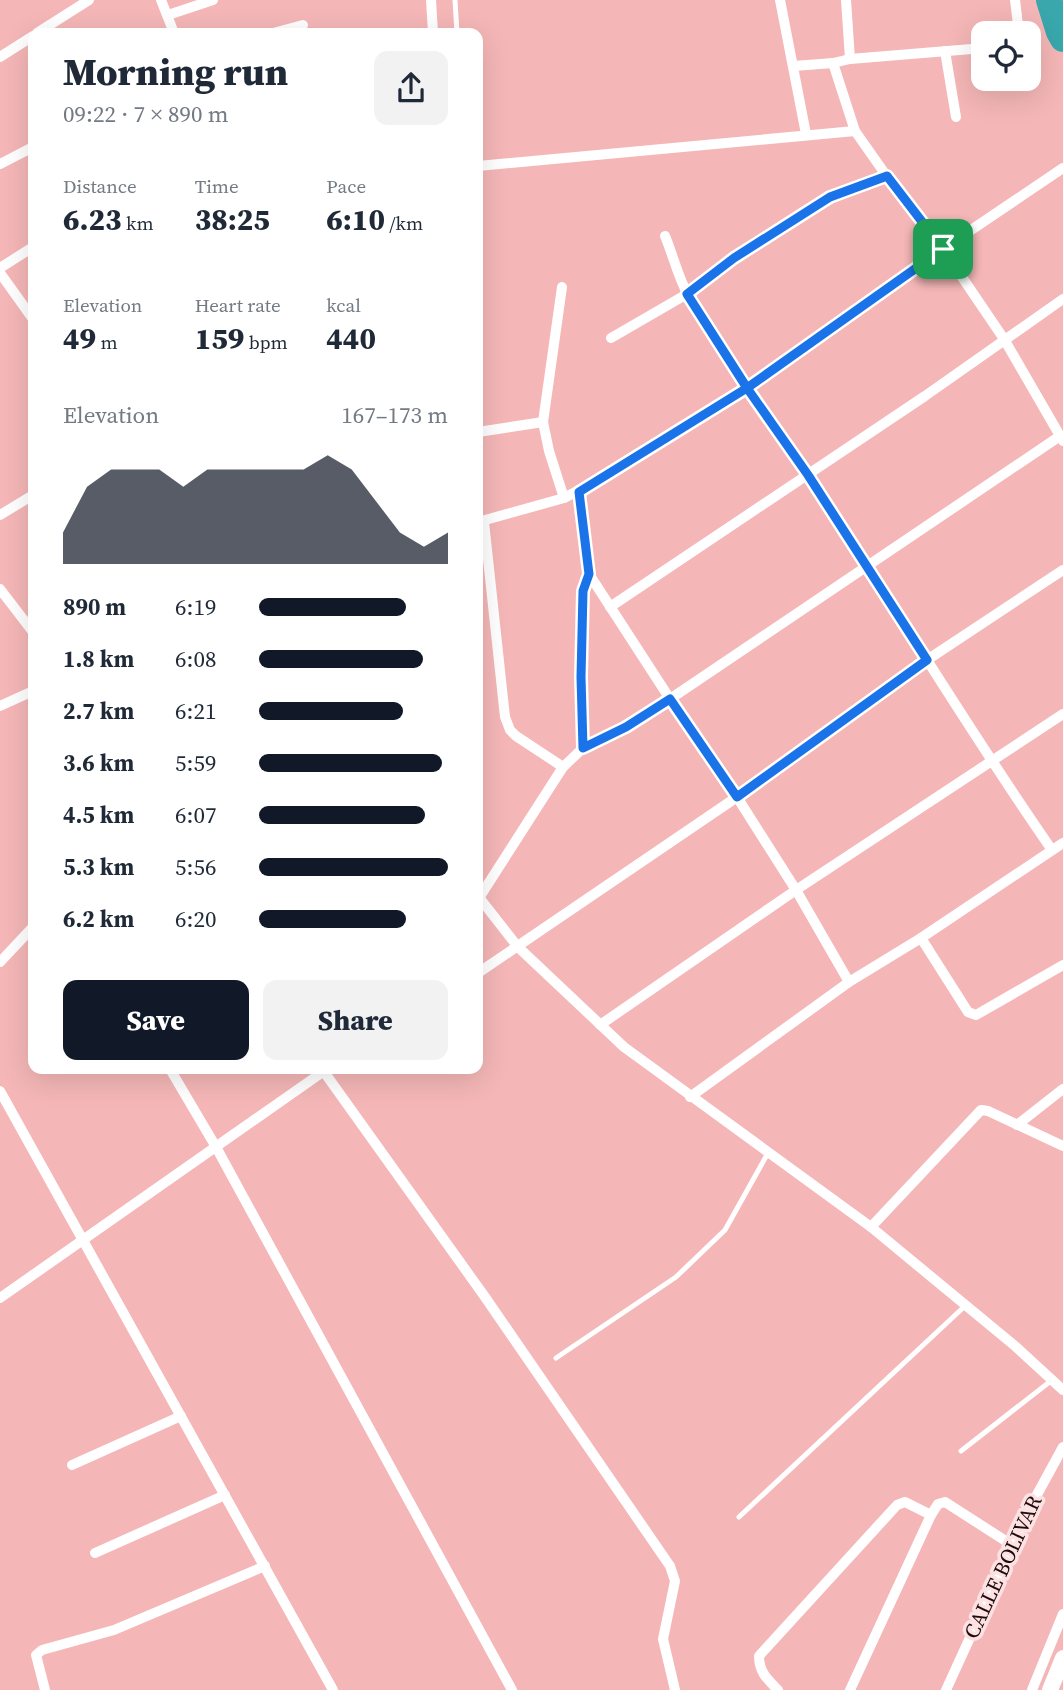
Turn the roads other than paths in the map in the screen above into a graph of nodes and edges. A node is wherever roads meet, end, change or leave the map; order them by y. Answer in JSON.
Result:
{"nodes":[{"id":1,"x":89,"y":0,"type":"edge"},
{"id":2,"x":161,"y":0,"type":"edge"},
{"id":3,"x":213,"y":0,"type":"edge"},
{"id":4,"x":431,"y":0,"type":"edge"},
{"id":5,"x":455,"y":0,"type":"edge"},
{"id":6,"x":780,"y":0,"type":"edge"},
{"id":7,"x":846,"y":0,"type":"edge"},
{"id":8,"x":1015,"y":0,"type":"edge"},
{"id":9,"x":167,"y":15,"type":"junction"},
{"id":10,"x":1018,"y":21,"type":"edge"},
{"id":11,"x":303,"y":25,"type":"dead end"},
{"id":12,"x":46,"y":28,"type":"edge"},
{"id":13,"x":172,"y":28,"type":"edge"},
{"id":14,"x":292,"y":28,"type":"edge"},
{"id":15,"x":433,"y":28,"type":"edge"},
{"id":16,"x":457,"y":28,"type":"edge"},
{"id":17,"x":28,"y":39,"type":"edge"},
{"id":18,"x":971,"y":49,"type":"edge"},
{"id":19,"x":945,"y":51,"type":"junction"},
{"id":20,"x":0,"y":57,"type":"edge"},
{"id":21,"x":850,"y":59,"type":"junction"},
{"id":22,"x":833,"y":63,"type":"junction"},
{"id":23,"x":794,"y":66,"type":"junction"},
{"id":24,"x":956,"y":117,"type":"dead end"},
{"id":25,"x":855,"y":131,"type":"junction"},
{"id":26,"x":806,"y":134,"type":"junction"},
{"id":27,"x":28,"y":150,"type":"edge"},
{"id":28,"x":0,"y":164,"type":"edge"},
{"id":29,"x":483,"y":166,"type":"edge"},
{"id":30,"x":1063,"y":168,"type":"edge"},
{"id":31,"x":887,"y":176,"type":"junction"},
{"id":32,"x":665,"y":236,"type":"dead end"},
{"id":33,"x":943,"y":249,"type":"junction"},
{"id":34,"x":28,"y":250,"type":"edge"},
{"id":35,"x":0,"y":268,"type":"edge"},
{"id":36,"x":0,"y":273,"type":"edge"},
{"id":37,"x":562,"y":287,"type":"dead end"},
{"id":38,"x":687,"y":294,"type":"junction"},
{"id":39,"x":1063,"y":299,"type":"edge"},
{"id":40,"x":28,"y":312,"type":"edge"},
{"id":41,"x":611,"y":338,"type":"dead end"},
{"id":42,"x":1004,"y":339,"type":"junction"},
{"id":43,"x":747,"y":388,"type":"junction"},
{"id":44,"x":543,"y":422,"type":"junction"},
{"id":45,"x":483,"y":431,"type":"edge"},
{"id":46,"x":1061,"y":438,"type":"edge"},
{"id":47,"x":808,"y":475,"type":"junction"},
{"id":48,"x":579,"y":492,"type":"junction"},
{"id":49,"x":28,"y":498,"type":"edge"},
{"id":50,"x":564,"y":498,"type":"junction"},
{"id":51,"x":0,"y":515,"type":"edge"},
{"id":52,"x":483,"y":521,"type":"edge"},
{"id":53,"x":483,"y":538,"type":"edge"},
{"id":54,"x":867,"y":567,"type":"junction"},
{"id":55,"x":1063,"y":570,"type":"edge"},
{"id":56,"x":589,"y":574,"type":"junction"},
{"id":57,"x":0,"y":589,"type":"edge"},
{"id":58,"x":610,"y":607,"type":"junction"},
{"id":59,"x":28,"y":625,"type":"edge"},
{"id":60,"x":927,"y":660,"type":"junction"},
{"id":61,"x":28,"y":693,"type":"edge"},
{"id":62,"x":670,"y":699,"type":"junction"},
{"id":63,"x":0,"y":706,"type":"edge"},
{"id":64,"x":1063,"y":714,"type":"edge"},
{"id":65,"x":583,"y":748,"type":"junction"},
{"id":66,"x":991,"y":762,"type":"junction"},
{"id":67,"x":563,"y":767,"type":"junction"},
{"id":68,"x":737,"y":797,"type":"junction"},
{"id":69,"x":1063,"y":843,"type":"edge"},
{"id":70,"x":1052,"y":850,"type":"junction"},
{"id":71,"x":483,"y":889,"type":"edge"},
{"id":72,"x":796,"y":890,"type":"junction"},
{"id":73,"x":483,"y":903,"type":"edge"},
{"id":74,"x":28,"y":932,"type":"edge"},
{"id":75,"x":921,"y":938,"type":"junction"},
{"id":76,"x":518,"y":947,"type":"junction"},
{"id":77,"x":0,"y":962,"type":"edge"},
{"id":78,"x":1063,"y":965,"type":"edge"},
{"id":79,"x":483,"y":970,"type":"edge"},
{"id":80,"x":849,"y":982,"type":"junction"},
{"id":81,"x":600,"y":1025,"type":"junction"},
{"id":82,"x":173,"y":1074,"type":"edge"},
{"id":83,"x":318,"y":1074,"type":"edge"},
{"id":84,"x":327,"y":1074,"type":"edge"},
{"id":85,"x":1063,"y":1089,"type":"edge"},
{"id":86,"x":0,"y":1091,"type":"edge"},
{"id":87,"x":690,"y":1097,"type":"junction"},
{"id":88,"x":1017,"y":1125,"type":"junction"},
{"id":89,"x":1063,"y":1146,"type":"edge"},
{"id":90,"x":216,"y":1147,"type":"junction"},
{"id":91,"x":768,"y":1153,"type":"junction"},
{"id":92,"x":871,"y":1227,"type":"junction"},
{"id":93,"x":83,"y":1239,"type":"junction"},
{"id":94,"x":0,"y":1298,"type":"edge"},
{"id":95,"x":966,"y":1305,"type":"junction"},
{"id":96,"x":556,"y":1358,"type":"dead end"},
{"id":97,"x":1052,"y":1380,"type":"junction"},
{"id":98,"x":1063,"y":1390,"type":"edge"},
{"id":99,"x":181,"y":1416,"type":"junction"},
{"id":100,"x":1063,"y":1447,"type":"edge"},
{"id":101,"x":961,"y":1451,"type":"dead end"},
{"id":102,"x":72,"y":1465,"type":"dead end"},
{"id":103,"x":225,"y":1495,"type":"junction"},
{"id":104,"x":931,"y":1515,"type":"junction"},
{"id":105,"x":739,"y":1517,"type":"dead end"},
{"id":106,"x":1012,"y":1545,"type":"junction"},
{"id":107,"x":95,"y":1553,"type":"dead end"},
{"id":108,"x":265,"y":1566,"type":"junction"},
{"id":109,"x":1063,"y":1614,"type":"edge"},
{"id":110,"x":1063,"y":1658,"type":"edge"},
{"id":111,"x":45,"y":1690,"type":"edge"},
{"id":112,"x":334,"y":1690,"type":"edge"},
{"id":113,"x":512,"y":1690,"type":"edge"},
{"id":114,"x":675,"y":1690,"type":"edge"},
{"id":115,"x":778,"y":1690,"type":"edge"},
{"id":116,"x":850,"y":1690,"type":"edge"},
{"id":117,"x":946,"y":1690,"type":"edge"},
{"id":118,"x":1032,"y":1690,"type":"edge"},
{"id":119,"x":1050,"y":1690,"type":"edge"}],
"edges":[{"from":1,"to":12,"type":"street"},
{"from":2,"to":9,"type":"street"},
{"from":3,"to":9,"type":"street"},
{"from":4,"to":15,"type":"street"},
{"from":5,"to":16,"type":"lane"},
{"from":6,"to":23,"type":"street"},
{"from":7,"to":21,"type":"street"},
{"from":8,"to":10,"type":"street"},
{"from":9,"to":13,"type":"street"},
{"from":11,"to":14,"type":"street"},
{"from":17,"to":20,"type":"street"},
{"from":18,"to":19,"type":"street"},
{"from":19,"to":21,"type":"street"},
{"from":19,"to":24,"type":"street"},
{"from":21,"to":22,"type":"street"},
{"from":22,"to":23,"type":"street"},
{"from":22,"to":25,"type":"street"},
{"from":23,"to":26,"type":"street"},
{"from":25,"to":26,"type":"street"},
{"from":25,"to":31,"type":"street"},
{"from":26,"to":29,"type":"street"},
{"from":27,"to":28,"type":"street"},
{"from":30,"to":33,"type":"street"},
{"from":31,"to":33,"type":"street"},
{"from":31,"to":38,"type":"street"},
{"from":32,"to":38,"type":"street"},
{"from":33,"to":42,"type":"street"},
{"from":33,"to":43,"type":"street"},
{"from":34,"to":35,"type":"street"},
{"from":36,"to":40,"type":"street"},
{"from":37,"to":44,"type":"street"},
{"from":38,"to":41,"type":"street"},
{"from":38,"to":43,"type":"street"},
{"from":39,"to":42,"type":"street"},
{"from":42,"to":46,"type":"street"},
{"from":42,"to":47,"type":"street"},
{"from":43,"to":47,"type":"street"},
{"from":43,"to":48,"type":"street"},
{"from":44,"to":45,"type":"street"},
{"from":44,"to":50,"type":"street"},
{"from":46,"to":54,"type":"street"},
{"from":47,"to":54,"type":"street"},
{"from":47,"to":58,"type":"street"},
{"from":48,"to":50,"type":"street"},
{"from":48,"to":56,"type":"street"},
{"from":49,"to":51,"type":"street"},
{"from":50,"to":52,"type":"street"},
{"from":53,"to":67,"type":"street"},
{"from":54,"to":60,"type":"street"},
{"from":54,"to":62,"type":"street"},
{"from":55,"to":60,"type":"street"},
{"from":56,"to":58,"type":"street"},
{"from":56,"to":65,"type":"street"},
{"from":57,"to":59,"type":"street"},
{"from":58,"to":62,"type":"street"},
{"from":60,"to":66,"type":"street"},
{"from":60,"to":68,"type":"street"},
{"from":61,"to":63,"type":"street"},
{"from":62,"to":65,"type":"street"},
{"from":62,"to":68,"type":"street"},
{"from":64,"to":66,"type":"street"},
{"from":65,"to":67,"type":"street"},
{"from":66,"to":70,"type":"street"},
{"from":66,"to":72,"type":"street"},
{"from":67,"to":71,"type":"street"},
{"from":68,"to":72,"type":"street"},
{"from":68,"to":76,"type":"street"},
{"from":69,"to":70,"type":"street"},
{"from":70,"to":75,"type":"street"},
{"from":72,"to":80,"type":"street"},
{"from":72,"to":81,"type":"street"},
{"from":73,"to":76,"type":"street"},
{"from":74,"to":77,"type":"street"},
{"from":75,"to":78,"type":"street"},
{"from":75,"to":80,"type":"street"},
{"from":76,"to":79,"type":"street"},
{"from":76,"to":81,"type":"street"},
{"from":80,"to":87,"type":"street"},
{"from":81,"to":87,"type":"street"},
{"from":82,"to":90,"type":"street"},
{"from":83,"to":90,"type":"street"},
{"from":84,"to":114,"type":"street"},
{"from":85,"to":88,"type":"street"},
{"from":86,"to":93,"type":"street"},
{"from":87,"to":91,"type":"street"},
{"from":88,"to":89,"type":"street"},
{"from":88,"to":92,"type":"street"},
{"from":90,"to":93,"type":"street"},
{"from":90,"to":113,"type":"street"},
{"from":91,"to":92,"type":"street"},
{"from":91,"to":96,"type":"lane"},
{"from":92,"to":95,"type":"street"},
{"from":93,"to":94,"type":"street"},
{"from":93,"to":99,"type":"street"},
{"from":95,"to":97,"type":"street"},
{"from":95,"to":105,"type":"lane"},
{"from":97,"to":98,"type":"street"},
{"from":97,"to":101,"type":"lane"},
{"from":99,"to":102,"type":"street"},
{"from":99,"to":103,"type":"street"},
{"from":100,"to":106,"type":"street","name":"CALLE BOLIVAR"},
{"from":103,"to":107,"type":"street"},
{"from":103,"to":108,"type":"street"},
{"from":104,"to":106,"type":"street"},
{"from":104,"to":115,"type":"street"},
{"from":104,"to":116,"type":"street"},
{"from":106,"to":117,"type":"street","name":"CALLE BOLIVAR"},
{"from":108,"to":111,"type":"street"},
{"from":108,"to":112,"type":"street"},
{"from":109,"to":118,"type":"street"},
{"from":110,"to":119,"type":"main road"}]}
